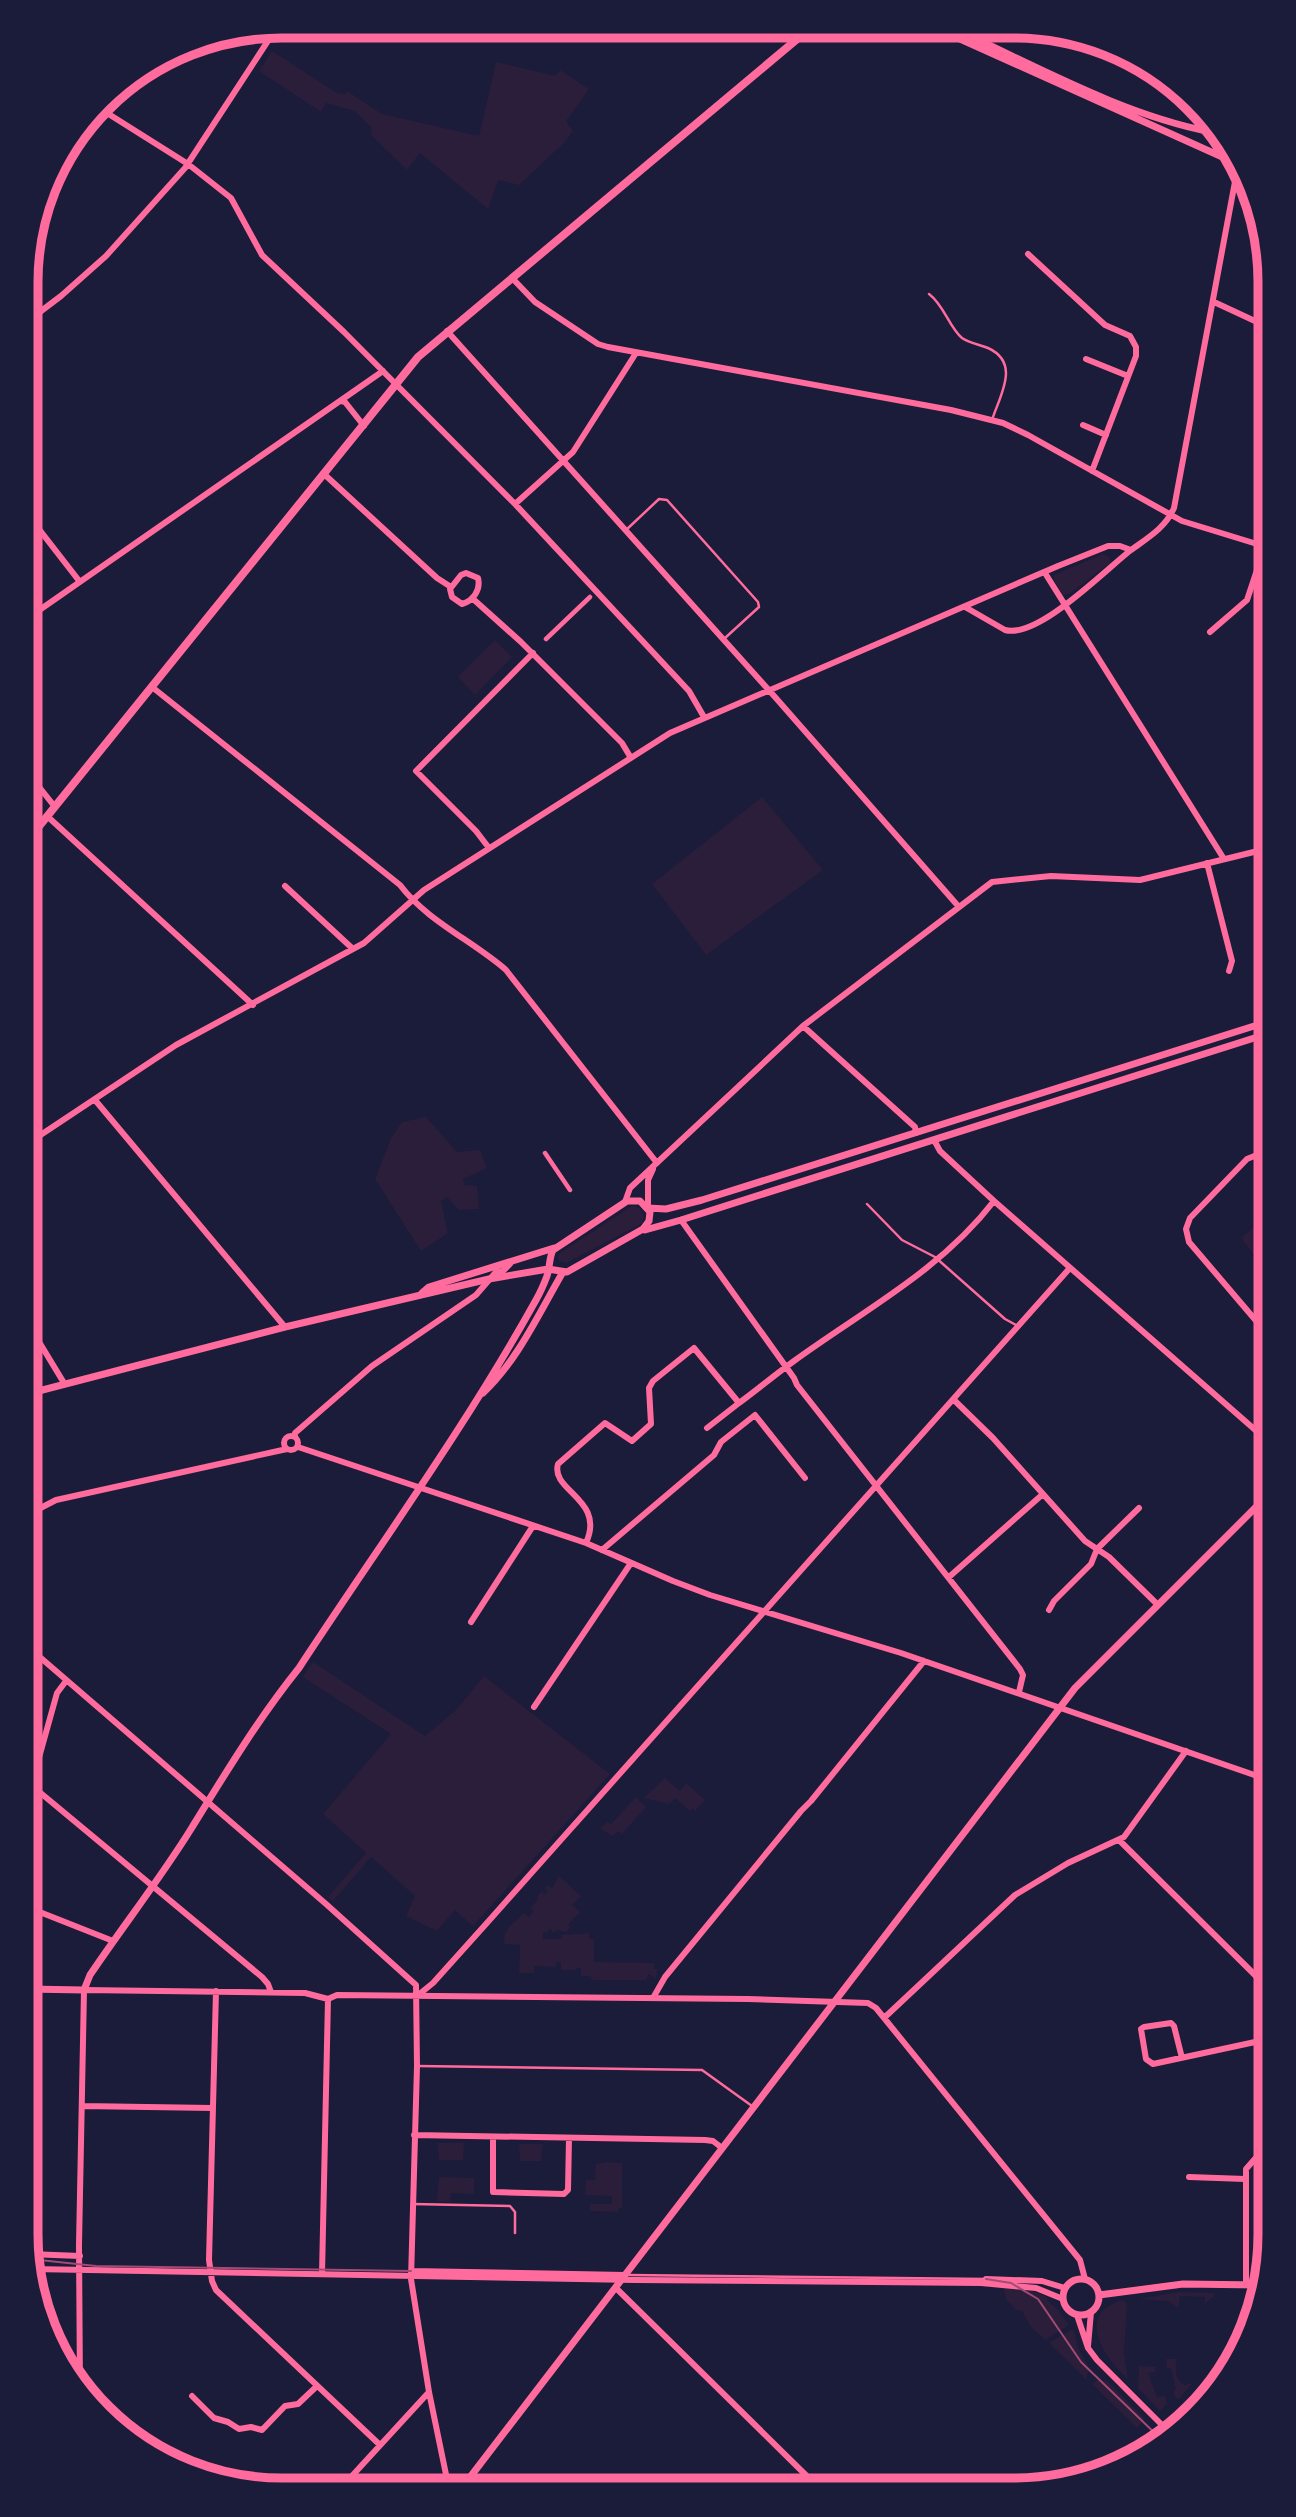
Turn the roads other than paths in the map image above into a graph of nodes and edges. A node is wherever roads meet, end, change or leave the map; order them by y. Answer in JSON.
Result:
{"nodes":[{"id":1,"x":798,"y":38,"type":"edge"},
{"id":2,"x":958,"y":38,"type":"edge"},
{"id":3,"x":974,"y":38,"type":"edge"},
{"id":4,"x":269,"y":39,"type":"edge"},
{"id":5,"x":107,"y":113,"type":"edge"},
{"id":6,"x":1203,"y":130,"type":"edge"},
{"id":7,"x":1222,"y":157,"type":"edge"},
{"id":8,"x":188,"y":164,"type":"junction"},
{"id":9,"x":1235,"y":181,"type":"edge"},
{"id":10,"x":1028,"y":254,"type":"dead end"},
{"id":11,"x":512,"y":278,"type":"junction"},
{"id":12,"x":929,"y":294,"type":"dead end"},
{"id":13,"x":1214,"y":302,"type":"junction"},
{"id":14,"x":38,"y":311,"type":"edge"},
{"id":15,"x":1258,"y":322,"type":"edge"},
{"id":16,"x":447,"y":331,"type":"junction"},
{"id":17,"x":636,"y":353,"type":"junction"},
{"id":18,"x":1086,"y":359,"type":"dead end"},
{"id":19,"x":383,"y":371,"type":"junction"},
{"id":20,"x":1128,"y":376,"type":"junction"},
{"id":21,"x":397,"y":386,"type":"junction"},
{"id":22,"x":341,"y":401,"type":"junction"},
{"id":23,"x":992,"y":420,"type":"junction"},
{"id":24,"x":1083,"y":425,"type":"dead end"},
{"id":25,"x":364,"y":426,"type":"junction"},
{"id":26,"x":1106,"y":435,"type":"junction"},
{"id":27,"x":562,"y":461,"type":"junction"},
{"id":28,"x":1092,"y":471,"type":"junction"},
{"id":29,"x":324,"y":474,"type":"junction"},
{"id":30,"x":515,"y":504,"type":"junction"},
{"id":31,"x":1171,"y":515,"type":"junction"},
{"id":32,"x":38,"y":528,"type":"edge"},
{"id":33,"x":625,"y":531,"type":"junction"},
{"id":34,"x":1258,"y":544,"type":"edge"},
{"id":35,"x":1131,"y":550,"type":"junction"},
{"id":36,"x":1258,"y":571,"type":"edge"},
{"id":37,"x":1045,"y":573,"type":"junction"},
{"id":38,"x":80,"y":582,"type":"junction"},
{"id":39,"x":451,"y":587,"type":"junction"},
{"id":40,"x":590,"y":597,"type":"dead end"},
{"id":41,"x":472,"y":598,"type":"junction"},
{"id":42,"x":1065,"y":604,"type":"junction"},
{"id":43,"x":965,"y":607,"type":"junction"},
{"id":44,"x":38,"y":611,"type":"edge"},
{"id":45,"x":1210,"y":632,"type":"dead end"},
{"id":46,"x":546,"y":639,"type":"dead end"},
{"id":47,"x":722,"y":640,"type":"junction"},
{"id":48,"x":533,"y":653,"type":"junction"},
{"id":49,"x":152,"y":687,"type":"junction"},
{"id":50,"x":768,"y":691,"type":"junction"},
{"id":51,"x":704,"y":717,"type":"junction"},
{"id":52,"x":631,"y":758,"type":"junction"},
{"id":53,"x":38,"y":786,"type":"edge"},
{"id":54,"x":55,"y":807,"type":"junction"},
{"id":55,"x":47,"y":816,"type":"junction"},
{"id":56,"x":38,"y":827,"type":"edge"},
{"id":57,"x":489,"y":848,"type":"junction"},
{"id":58,"x":1258,"y":851,"type":"edge"},
{"id":59,"x":1224,"y":859,"type":"junction"},
{"id":60,"x":1207,"y":863,"type":"junction"},
{"id":61,"x":285,"y":886,"type":"dead end"},
{"id":62,"x":413,"y":899,"type":"junction"},
{"id":63,"x":959,"y":907,"type":"junction"},
{"id":64,"x":353,"y":949,"type":"junction"},
{"id":65,"x":1229,"y":971,"type":"dead end"},
{"id":66,"x":253,"y":1005,"type":"junction"},
{"id":67,"x":1258,"y":1025,"type":"edge"},
{"id":68,"x":803,"y":1026,"type":"junction"},
{"id":69,"x":1258,"y":1037,"type":"edge"},
{"id":70,"x":95,"y":1100,"type":"junction"},
{"id":71,"x":916,"y":1133,"type":"junction"},
{"id":72,"x":38,"y":1134,"type":"edge"},
{"id":73,"x":40,"y":1136,"type":"joint"},
{"id":74,"x":934,"y":1140,"type":"junction"},
{"id":75,"x":545,"y":1153,"type":"dead end"},
{"id":76,"x":1258,"y":1155,"type":"edge"},
{"id":77,"x":656,"y":1164,"type":"junction"},
{"id":78,"x":570,"y":1190,"type":"dead end"},
{"id":79,"x":994,"y":1201,"type":"junction"},
{"id":80,"x":625,"y":1202,"type":"junction"},
{"id":81,"x":867,"y":1204,"type":"dead end"},
{"id":82,"x":648,"y":1208,"type":"junction"},
{"id":83,"x":681,"y":1220,"type":"junction"},
{"id":84,"x":641,"y":1231,"type":"junction"},
{"id":85,"x":554,"y":1248,"type":"junction"},
{"id":86,"x":939,"y":1260,"type":"junction"},
{"id":87,"x":510,"y":1264,"type":"junction"},
{"id":88,"x":548,"y":1269,"type":"junction"},
{"id":89,"x":1069,"y":1269,"type":"junction"},
{"id":90,"x":563,"y":1272,"type":"junction"},
{"id":91,"x":489,"y":1279,"type":"junction"},
{"id":92,"x":462,"y":1285,"type":"junction"},
{"id":93,"x":419,"y":1295,"type":"junction"},
{"id":94,"x":468,"y":1301,"type":"junction"},
{"id":95,"x":1257,"y":1322,"type":"edge"},
{"id":96,"x":285,"y":1327,"type":"junction"},
{"id":97,"x":1019,"y":1327,"type":"junction"},
{"id":98,"x":38,"y":1340,"type":"edge"},
{"id":99,"x":786,"y":1368,"type":"junction"},
{"id":100,"x":64,"y":1383,"type":"junction"},
{"id":101,"x":38,"y":1391,"type":"edge"},
{"id":102,"x":480,"y":1396,"type":"junction"},
{"id":103,"x":954,"y":1400,"type":"junction"},
{"id":104,"x":739,"y":1403,"type":"junction"},
{"id":105,"x":707,"y":1428,"type":"dead end"},
{"id":106,"x":1257,"y":1432,"type":"edge"},
{"id":107,"x":295,"y":1437,"type":"junction"},
{"id":108,"x":298,"y":1447,"type":"junction"},
{"id":109,"x":287,"y":1449,"type":"junction"},
{"id":110,"x":804,"y":1478,"type":"dead end"},
{"id":111,"x":877,"y":1485,"type":"junction"},
{"id":112,"x":419,"y":1488,"type":"junction"},
{"id":113,"x":1043,"y":1494,"type":"junction"},
{"id":114,"x":1257,"y":1506,"type":"edge"},
{"id":115,"x":1139,"y":1508,"type":"dead end"},
{"id":116,"x":38,"y":1509,"type":"edge"},
{"id":117,"x":533,"y":1526,"type":"junction"},
{"id":118,"x":586,"y":1542,"type":"junction"},
{"id":119,"x":1097,"y":1549,"type":"junction"},
{"id":120,"x":602,"y":1550,"type":"junction"},
{"id":121,"x":631,"y":1563,"type":"junction"},
{"id":122,"x":949,"y":1577,"type":"junction"},
{"id":123,"x":1158,"y":1605,"type":"junction"},
{"id":124,"x":1049,"y":1610,"type":"dead end"},
{"id":125,"x":763,"y":1613,"type":"junction"},
{"id":126,"x":471,"y":1622,"type":"dead end"},
{"id":127,"x":38,"y":1656,"type":"edge"},
{"id":128,"x":924,"y":1661,"type":"junction"},
{"id":129,"x":66,"y":1681,"type":"junction"},
{"id":130,"x":1019,"y":1692,"type":"junction"},
{"id":131,"x":534,"y":1707,"type":"dead end"},
{"id":132,"x":1061,"y":1707,"type":"junction"},
{"id":133,"x":1186,"y":1751,"type":"junction"},
{"id":134,"x":38,"y":1761,"type":"edge"},
{"id":135,"x":1257,"y":1776,"type":"edge"},
{"id":136,"x":38,"y":1791,"type":"edge"},
{"id":137,"x":207,"y":1802,"type":"junction"},
{"id":138,"x":1119,"y":1840,"type":"junction"},
{"id":139,"x":153,"y":1886,"type":"junction"},
{"id":140,"x":38,"y":1911,"type":"edge"},
{"id":141,"x":113,"y":1941,"type":"junction"},
{"id":142,"x":1257,"y":1977,"type":"edge"},
{"id":143,"x":38,"y":1989,"type":"edge"},
{"id":144,"x":84,"y":1990,"type":"junction"},
{"id":145,"x":216,"y":1991,"type":"junction"},
{"id":146,"x":271,"y":1992,"type":"junction"},
{"id":147,"x":417,"y":1996,"type":"junction"},
{"id":148,"x":328,"y":1998,"type":"junction"},
{"id":149,"x":653,"y":1998,"type":"junction"},
{"id":150,"x":836,"y":2002,"type":"junction"},
{"id":151,"x":884,"y":2018,"type":"junction"},
{"id":152,"x":1257,"y":2042,"type":"edge"},
{"id":153,"x":1182,"y":2058,"type":"junction"},
{"id":154,"x":417,"y":2066,"type":"junction"},
{"id":155,"x":82,"y":2106,"type":"junction"},
{"id":156,"x":753,"y":2107,"type":"junction"},
{"id":157,"x":212,"y":2108,"type":"junction"},
{"id":158,"x":414,"y":2135,"type":"junction"},
{"id":159,"x":493,"y":2137,"type":"junction"},
{"id":160,"x":569,"y":2138,"type":"junction"},
{"id":161,"x":723,"y":2148,"type":"junction"},
{"id":162,"x":1257,"y":2155,"type":"edge"},
{"id":163,"x":1189,"y":2177,"type":"dead end"},
{"id":164,"x":1245,"y":2179,"type":"junction"},
{"id":165,"x":413,"y":2204,"type":"junction"},
{"id":166,"x":515,"y":2233,"type":"dead end"},
{"id":167,"x":39,"y":2254,"type":"edge"},
{"id":168,"x":80,"y":2256,"type":"junction"},
{"id":169,"x":41,"y":2269,"type":"edge"},
{"id":170,"x":80,"y":2270,"type":"junction"},
{"id":171,"x":212,"y":2273,"type":"junction"},
{"id":172,"x":411,"y":2273,"type":"junction"},
{"id":173,"x":321,"y":2274,"type":"junction"},
{"id":174,"x":624,"y":2277,"type":"junction"},
{"id":175,"x":986,"y":2279,"type":"joint"},
{"id":176,"x":1085,"y":2279,"type":"junction"},
{"id":177,"x":1246,"y":2285,"type":"junction"},
{"id":178,"x":1252,"y":2285,"type":"edge"},
{"id":179,"x":616,"y":2288,"type":"junction"},
{"id":180,"x":1065,"y":2288,"type":"junction"},
{"id":181,"x":1099,"y":2295,"type":"junction"},
{"id":182,"x":1063,"y":2299,"type":"junction"},
{"id":183,"x":1091,"y":2312,"type":"junction"},
{"id":184,"x":1077,"y":2315,"type":"junction"},
{"id":185,"x":1088,"y":2348,"type":"junction"},
{"id":186,"x":80,"y":2370,"type":"edge"},
{"id":187,"x":317,"y":2386,"type":"junction"},
{"id":188,"x":429,"y":2392,"type":"junction"},
{"id":189,"x":192,"y":2396,"type":"dead end"},
{"id":190,"x":1163,"y":2426,"type":"edge"},
{"id":191,"x":380,"y":2445,"type":"junction"},
{"id":192,"x":350,"y":2478,"type":"edge"},
{"id":193,"x":447,"y":2478,"type":"edge"},
{"id":194,"x":469,"y":2478,"type":"edge"},
{"id":195,"x":809,"y":2478,"type":"edge"}],
"edges":[{"from":1,"to":11,"type":"main road"},
{"from":2,"to":7,"type":"street"},
{"from":3,"to":6,"type":"street"},
{"from":4,"to":8,"type":"street"},
{"from":5,"to":8,"type":"street"},
{"from":8,"to":14,"type":"street"},
{"from":8,"to":19,"type":"street"},
{"from":9,"to":13,"type":"street"},
{"from":10,"to":20,"type":"street"},
{"from":11,"to":16,"type":"main road"},
{"from":11,"to":17,"type":"street"},
{"from":12,"to":23,"type":"lane"},
{"from":13,"to":15,"type":"street"},
{"from":13,"to":31,"type":"street"},
{"from":16,"to":21,"type":"main road"},
{"from":16,"to":27,"type":"street"},
{"from":17,"to":23,"type":"street"},
{"from":17,"to":27,"type":"street"},
{"from":18,"to":20,"type":"street"},
{"from":19,"to":21,"type":"street"},
{"from":19,"to":22,"type":"street"},
{"from":20,"to":26,"type":"street"},
{"from":21,"to":25,"type":"main road"},
{"from":21,"to":30,"type":"street"},
{"from":22,"to":25,"type":"street"},
{"from":22,"to":38,"type":"street"},
{"from":23,"to":28,"type":"street"},
{"from":24,"to":26,"type":"street"},
{"from":25,"to":29,"type":"main road"},
{"from":26,"to":28,"type":"street"},
{"from":27,"to":30,"type":"street"},
{"from":27,"to":33,"type":"street"},
{"from":28,"to":31,"type":"street"},
{"from":29,"to":39,"type":"street"},
{"from":29,"to":49,"type":"main road"},
{"from":30,"to":51,"type":"street"},
{"from":31,"to":34,"type":"street"},
{"from":31,"to":35,"type":"street"},
{"from":32,"to":38,"type":"street"},
{"from":33,"to":47,"type":"street"},
{"from":33,"to":47,"type":"lane"},
{"from":35,"to":37,"type":"street"},
{"from":35,"to":42,"type":"street"},
{"from":36,"to":45,"type":"street"},
{"from":37,"to":42,"type":"street"},
{"from":37,"to":43,"type":"street"},
{"from":38,"to":44,"type":"street"},
{"from":39,"to":41,"type":"street"},
{"from":39,"to":41,"type":"street"},
{"from":40,"to":46,"type":"street"},
{"from":41,"to":48,"type":"street"},
{"from":42,"to":43,"type":"street"},
{"from":42,"to":59,"type":"street"},
{"from":43,"to":50,"type":"street"},
{"from":47,"to":50,"type":"street"},
{"from":48,"to":52,"type":"street"},
{"from":48,"to":57,"type":"street"},
{"from":49,"to":54,"type":"main road"},
{"from":49,"to":62,"type":"street"},
{"from":50,"to":51,"type":"street"},
{"from":50,"to":63,"type":"street"},
{"from":51,"to":52,"type":"street"},
{"from":52,"to":57,"type":"street"},
{"from":53,"to":54,"type":"street"},
{"from":54,"to":55,"type":"main road"},
{"from":55,"to":56,"type":"main road"},
{"from":55,"to":66,"type":"street"},
{"from":57,"to":62,"type":"street"},
{"from":58,"to":59,"type":"street"},
{"from":59,"to":60,"type":"street"},
{"from":60,"to":63,"type":"street"},
{"from":60,"to":65,"type":"street"},
{"from":61,"to":64,"type":"street"},
{"from":62,"to":64,"type":"street"},
{"from":62,"to":77,"type":"street"},
{"from":63,"to":68,"type":"street"},
{"from":64,"to":66,"type":"street"},
{"from":66,"to":70,"type":"street"},
{"from":67,"to":71,"type":"street"},
{"from":68,"to":71,"type":"street"},
{"from":68,"to":77,"type":"street"},
{"from":69,"to":74,"type":"street"},
{"from":70,"to":73,"type":"street"},
{"from":70,"to":96,"type":"street"},
{"from":71,"to":82,"type":"street"},
{"from":72,"to":73,"type":"street"},
{"from":74,"to":79,"type":"street"},
{"from":74,"to":83,"type":"street"},
{"from":75,"to":78,"type":"street"},
{"from":76,"to":95,"type":"street"},
{"from":77,"to":80,"type":"street"},
{"from":77,"to":82,"type":"street"},
{"from":79,"to":86,"type":"street"},
{"from":79,"to":89,"type":"street"},
{"from":80,"to":82,"type":"street"},
{"from":80,"to":85,"type":"street"},
{"from":81,"to":86,"type":"lane"},
{"from":82,"to":84,"type":"street"},
{"from":83,"to":84,"type":"street"},
{"from":83,"to":99,"type":"street"},
{"from":84,"to":90,"type":"street"},
{"from":85,"to":87,"type":"street"},
{"from":85,"to":88,"type":"street"},
{"from":86,"to":97,"type":"lane"},
{"from":86,"to":99,"type":"street"},
{"from":87,"to":91,"type":"street"},
{"from":87,"to":93,"type":"street"},
{"from":88,"to":90,"type":"street"},
{"from":88,"to":91,"type":"street"},
{"from":88,"to":102,"type":"street"},
{"from":89,"to":97,"type":"street"},
{"from":89,"to":106,"type":"street"},
{"from":90,"to":102,"type":"street"},
{"from":91,"to":92,"type":"street"},
{"from":91,"to":94,"type":"street"},
{"from":92,"to":93,"type":"street"},
{"from":92,"to":94,"type":"street"},
{"from":93,"to":96,"type":"street"},
{"from":94,"to":107,"type":"street"},
{"from":96,"to":100,"type":"street"},
{"from":97,"to":103,"type":"street"},
{"from":98,"to":100,"type":"street"},
{"from":99,"to":104,"type":"street"},
{"from":99,"to":111,"type":"street"},
{"from":100,"to":101,"type":"street"},
{"from":102,"to":112,"type":"street"},
{"from":103,"to":111,"type":"street"},
{"from":103,"to":113,"type":"street"},
{"from":104,"to":105,"type":"street"},
{"from":104,"to":118,"type":"street"},
{"from":107,"to":108,"type":"street"},
{"from":107,"to":109,"type":"street"},
{"from":108,"to":109,"type":"street"},
{"from":108,"to":112,"type":"street"},
{"from":109,"to":116,"type":"street"},
{"from":110,"to":120,"type":"street"},
{"from":111,"to":122,"type":"street"},
{"from":111,"to":125,"type":"street"},
{"from":112,"to":117,"type":"street"},
{"from":112,"to":137,"type":"street"},
{"from":113,"to":119,"type":"street"},
{"from":113,"to":122,"type":"street"},
{"from":114,"to":123,"type":"street"},
{"from":115,"to":119,"type":"street"},
{"from":117,"to":118,"type":"street"},
{"from":117,"to":126,"type":"street"},
{"from":118,"to":120,"type":"street"},
{"from":119,"to":123,"type":"street"},
{"from":119,"to":124,"type":"street"},
{"from":120,"to":121,"type":"street"},
{"from":121,"to":125,"type":"street"},
{"from":121,"to":131,"type":"street"},
{"from":122,"to":130,"type":"street"},
{"from":123,"to":132,"type":"street"},
{"from":125,"to":128,"type":"street"},
{"from":125,"to":147,"type":"street"},
{"from":127,"to":129,"type":"street"},
{"from":128,"to":130,"type":"street"},
{"from":128,"to":149,"type":"street"},
{"from":129,"to":134,"type":"street"},
{"from":129,"to":137,"type":"street"},
{"from":130,"to":132,"type":"street"},
{"from":132,"to":133,"type":"street"},
{"from":132,"to":150,"type":"street"},
{"from":133,"to":135,"type":"street"},
{"from":133,"to":138,"type":"street"},
{"from":136,"to":139,"type":"street"},
{"from":137,"to":139,"type":"street"},
{"from":137,"to":147,"type":"street"},
{"from":138,"to":142,"type":"street"},
{"from":138,"to":151,"type":"street"},
{"from":139,"to":141,"type":"street"},
{"from":139,"to":146,"type":"street"},
{"from":140,"to":141,"type":"street"},
{"from":141,"to":144,"type":"street"},
{"from":143,"to":144,"type":"street"},
{"from":144,"to":145,"type":"street"},
{"from":144,"to":155,"type":"street"},
{"from":145,"to":146,"type":"street"},
{"from":145,"to":157,"type":"street"},
{"from":146,"to":148,"type":"street"},
{"from":147,"to":148,"type":"street"},
{"from":147,"to":149,"type":"street"},
{"from":147,"to":154,"type":"street"},
{"from":148,"to":173,"type":"street"},
{"from":149,"to":150,"type":"street"},
{"from":150,"to":151,"type":"street"},
{"from":150,"to":156,"type":"street"},
{"from":151,"to":176,"type":"street"},
{"from":152,"to":153,"type":"street"},
{"from":153,"to":153,"type":"street"},
{"from":154,"to":156,"type":"lane"},
{"from":154,"to":158,"type":"street"},
{"from":155,"to":157,"type":"street"},
{"from":155,"to":168,"type":"street"},
{"from":156,"to":161,"type":"street"},
{"from":157,"to":171,"type":"street"},
{"from":158,"to":159,"type":"street"},
{"from":158,"to":165,"type":"street"},
{"from":159,"to":160,"type":"street"},
{"from":159,"to":160,"type":"street"},
{"from":160,"to":161,"type":"street"},
{"from":161,"to":174,"type":"street"},
{"from":162,"to":164,"type":"street"},
{"from":163,"to":164,"type":"street"},
{"from":164,"to":177,"type":"street"},
{"from":165,"to":166,"type":"lane"},
{"from":165,"to":172,"type":"street"},
{"from":167,"to":168,"type":"street"},
{"from":168,"to":170,"type":"street"},
{"from":169,"to":170,"type":"street"},
{"from":170,"to":171,"type":"street"},
{"from":170,"to":186,"type":"street"},
{"from":171,"to":173,"type":"street"},
{"from":171,"to":187,"type":"street"},
{"from":172,"to":173,"type":"street"},
{"from":172,"to":174,"type":"street"},
{"from":172,"to":188,"type":"street"},
{"from":174,"to":175,"type":"lane"},
{"from":174,"to":179,"type":"street"},
{"from":174,"to":182,"type":"street"},
{"from":175,"to":180,"type":"street"},
{"from":176,"to":180,"type":"street"},
{"from":176,"to":181,"type":"street"},
{"from":177,"to":178,"type":"street"},
{"from":177,"to":181,"type":"street"},
{"from":179,"to":194,"type":"street"},
{"from":179,"to":195,"type":"street"},
{"from":180,"to":182,"type":"street"},
{"from":181,"to":183,"type":"street"},
{"from":182,"to":184,"type":"street"},
{"from":183,"to":184,"type":"street"},
{"from":183,"to":185,"type":"street"},
{"from":184,"to":185,"type":"street"},
{"from":185,"to":190,"type":"street"},
{"from":187,"to":189,"type":"street"},
{"from":187,"to":191,"type":"street"},
{"from":188,"to":191,"type":"street"},
{"from":188,"to":193,"type":"street"},
{"from":191,"to":192,"type":"street"}]}
